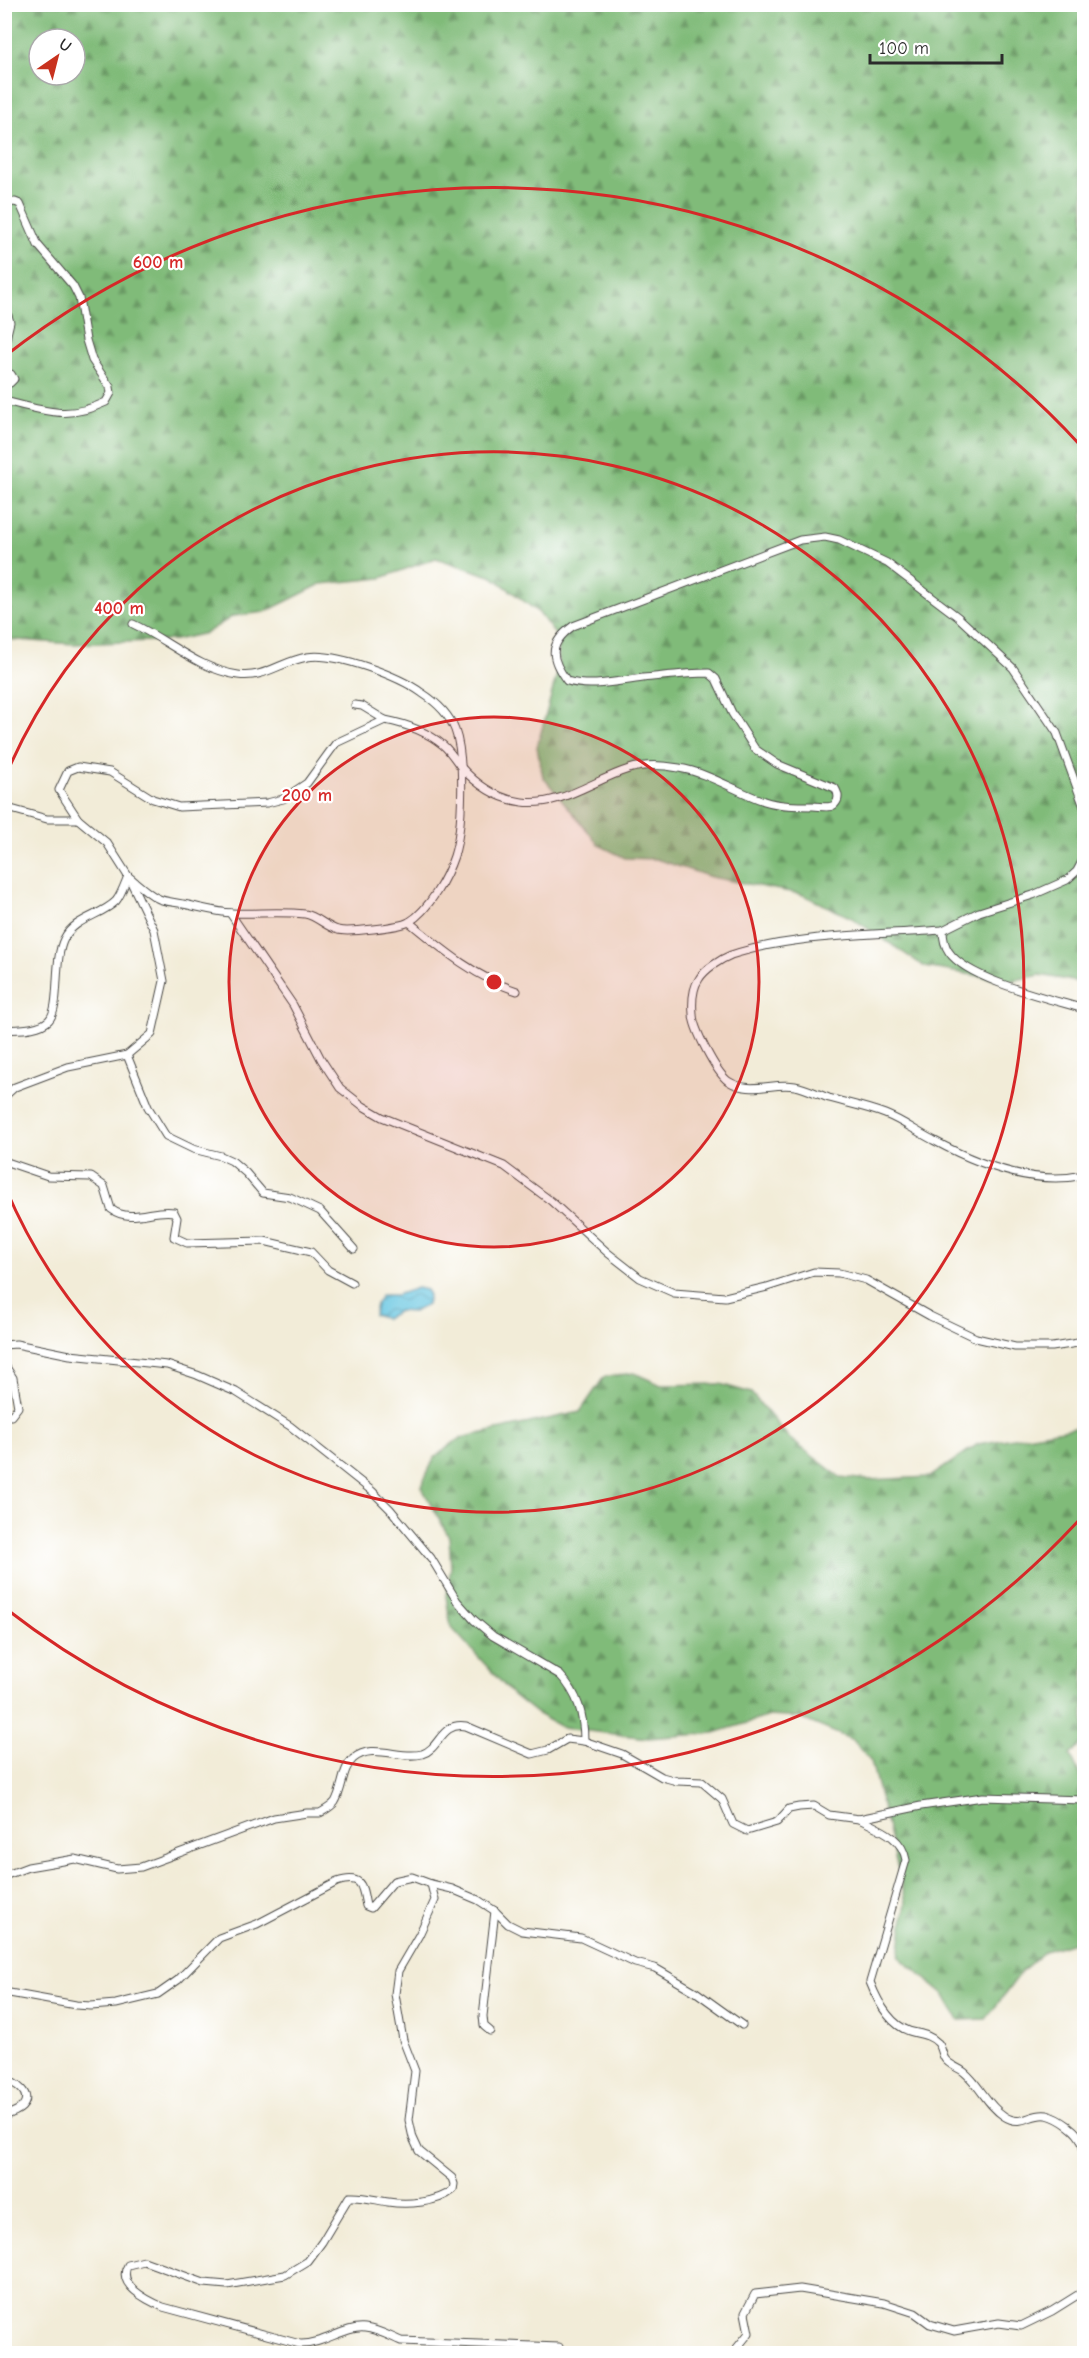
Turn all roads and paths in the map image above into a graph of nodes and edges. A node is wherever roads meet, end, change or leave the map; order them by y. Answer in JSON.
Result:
{"nodes":[{"id":1,"x":4,"y":203,"type":"edge"},
{"id":2,"x":4,"y":303,"type":"edge"},
{"id":3,"x":5,"y":346,"type":"edge"},
{"id":4,"x":4,"y":372,"type":"edge"},
{"id":5,"x":4,"y":383,"type":"edge"},
{"id":6,"x":4,"y":401,"type":"edge"},
{"id":7,"x":133,"y":624,"type":"dead end"},
{"id":8,"x":355,"y":705,"type":"dead end"},
{"id":9,"x":385,"y":720,"type":"junction"},
{"id":10,"x":461,"y":767,"type":"junction"},
{"id":11,"x":4,"y":807,"type":"edge"},
{"id":12,"x":1084,"y":807,"type":"edge"},
{"id":13,"x":78,"y":819,"type":"junction"},
{"id":14,"x":1084,"y":858,"type":"edge"},
{"id":15,"x":128,"y":876,"type":"junction"},
{"id":16,"x":230,"y":913,"type":"junction"},
{"id":17,"x":409,"y":922,"type":"junction"},
{"id":18,"x":943,"y":930,"type":"junction"},
{"id":19,"x":517,"y":991,"type":"dead end"},
{"id":20,"x":1084,"y":1009,"type":"edge"},
{"id":21,"x":4,"y":1030,"type":"edge"},
{"id":22,"x":127,"y":1055,"type":"junction"},
{"id":23,"x":4,"y":1097,"type":"edge"},
{"id":24,"x":4,"y":1161,"type":"edge"},
{"id":25,"x":1084,"y":1176,"type":"edge"},
{"id":26,"x":354,"y":1249,"type":"dead end"},
{"id":27,"x":352,"y":1283,"type":"dead end"},
{"id":28,"x":1084,"y":1341,"type":"edge"},
{"id":29,"x":4,"y":1345,"type":"edge"},
{"id":30,"x":4,"y":1364,"type":"edge"},
{"id":31,"x":4,"y":1413,"type":"edge"},
{"id":32,"x":584,"y":1741,"type":"junction"},
{"id":33,"x":1084,"y":1800,"type":"edge"},
{"id":34,"x":859,"y":1819,"type":"junction"},
{"id":35,"x":4,"y":1876,"type":"edge"},
{"id":36,"x":431,"y":1884,"type":"junction"},
{"id":37,"x":495,"y":1911,"type":"junction"},
{"id":38,"x":4,"y":1992,"type":"edge"},
{"id":39,"x":742,"y":2025,"type":"dead end"},
{"id":40,"x":490,"y":2031,"type":"dead end"},
{"id":41,"x":4,"y":2080,"type":"edge"},
{"id":42,"x":4,"y":2116,"type":"edge"},
{"id":43,"x":1084,"y":2161,"type":"edge"},
{"id":44,"x":1084,"y":2167,"type":"edge"},
{"id":45,"x":1084,"y":2179,"type":"edge"},
{"id":46,"x":1084,"y":2291,"type":"edge"},
{"id":47,"x":560,"y":2347,"type":"dead end"},
{"id":48,"x":732,"y":2354,"type":"edge"}],
"edges":[{"from":1,"to":6,"type":"street"},
{"from":2,"to":3,"type":"street"},
{"from":4,"to":5,"type":"street"},
{"from":7,"to":10,"type":"street"},
{"from":8,"to":9,"type":"street"},
{"from":9,"to":10,"type":"street"},
{"from":9,"to":13,"type":"street"},
{"from":10,"to":12,"type":"street"},
{"from":10,"to":17,"type":"street"},
{"from":11,"to":13,"type":"street"},
{"from":13,"to":15,"type":"street"},
{"from":14,"to":18,"type":"street"},
{"from":15,"to":16,"type":"street"},
{"from":15,"to":21,"type":"street"},
{"from":15,"to":22,"type":"street"},
{"from":16,"to":17,"type":"street"},
{"from":16,"to":28,"type":"street"},
{"from":17,"to":19,"type":"street"},
{"from":18,"to":20,"type":"street"},
{"from":18,"to":25,"type":"street"},
{"from":22,"to":23,"type":"street"},
{"from":22,"to":26,"type":"street"},
{"from":24,"to":27,"type":"street"},
{"from":29,"to":32,"type":"street"},
{"from":30,"to":31,"type":"street"},
{"from":32,"to":34,"type":"street"},
{"from":32,"to":35,"type":"street"},
{"from":33,"to":34,"type":"street"},
{"from":34,"to":43,"type":"street"},
{"from":36,"to":37,"type":"street"},
{"from":36,"to":38,"type":"street"},
{"from":36,"to":47,"type":"street"},
{"from":37,"to":39,"type":"street"},
{"from":37,"to":40,"type":"street"},
{"from":41,"to":42,"type":"street"},
{"from":44,"to":45,"type":"street"},
{"from":46,"to":48,"type":"street"}]}
